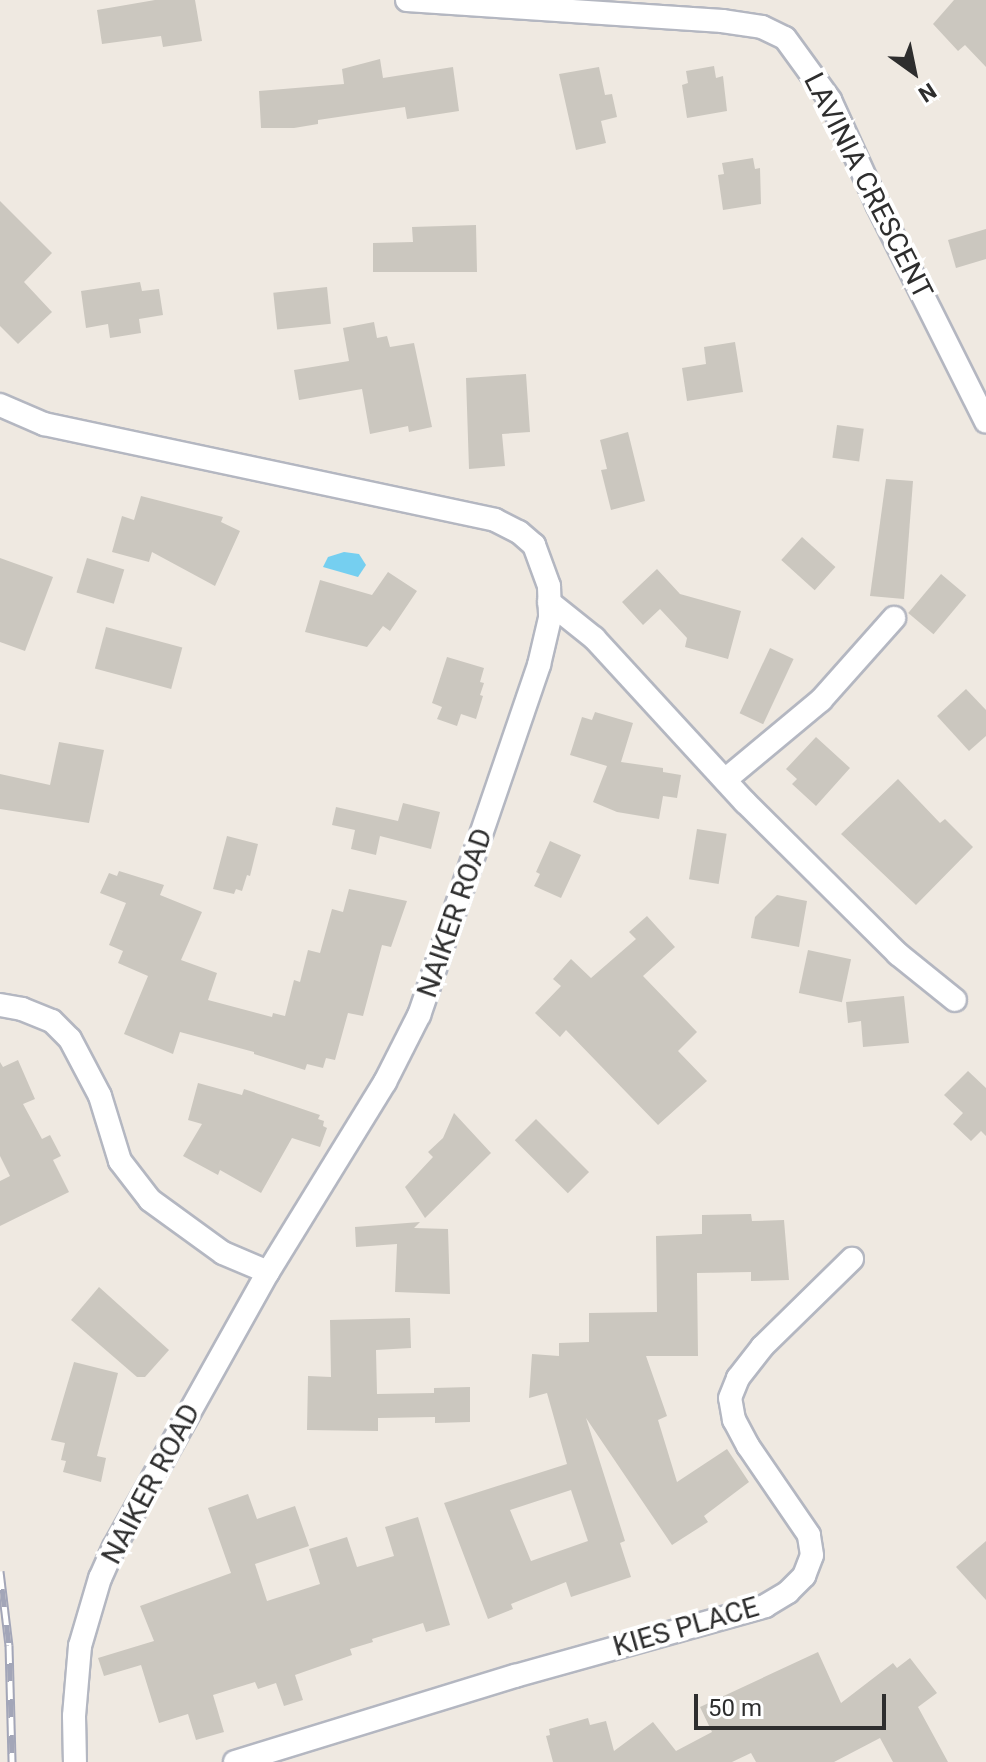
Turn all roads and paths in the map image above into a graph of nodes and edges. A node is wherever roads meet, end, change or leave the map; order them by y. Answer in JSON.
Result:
{"nodes":[{"id":1,"x":407,"y":0,"type":"edge"},
{"id":2,"x":0,"y":405,"type":"edge"},
{"id":3,"x":986,"y":422,"type":"edge"},
{"id":4,"x":549,"y":602,"type":"junction"},
{"id":5,"x":894,"y":618,"type":"dead end"},
{"id":6,"x":725,"y":780,"type":"junction"},
{"id":7,"x":955,"y":1000,"type":"dead end"},
{"id":8,"x":0,"y":1005,"type":"edge"},
{"id":9,"x":852,"y":1259,"type":"dead end"},
{"id":10,"x":268,"y":1272,"type":"junction"},
{"id":11,"x":75,"y":1762,"type":"edge"},
{"id":12,"x":235,"y":1762,"type":"edge"}],
"edges":[{"from":1,"to":3,"type":"street","name":"LAVINIA CRESCENT"},
{"from":2,"to":4,"type":"street","name":"NAIKER ROAD"},
{"from":4,"to":6,"type":"street"},
{"from":4,"to":10,"type":"street","name":"NAIKER ROAD"},
{"from":5,"to":6,"type":"street"},
{"from":6,"to":7,"type":"street"},
{"from":8,"to":10,"type":"street"},
{"from":9,"to":12,"type":"street","name":"KIES PLACE"},
{"from":10,"to":11,"type":"street","name":"NAIKER ROAD"}]}
